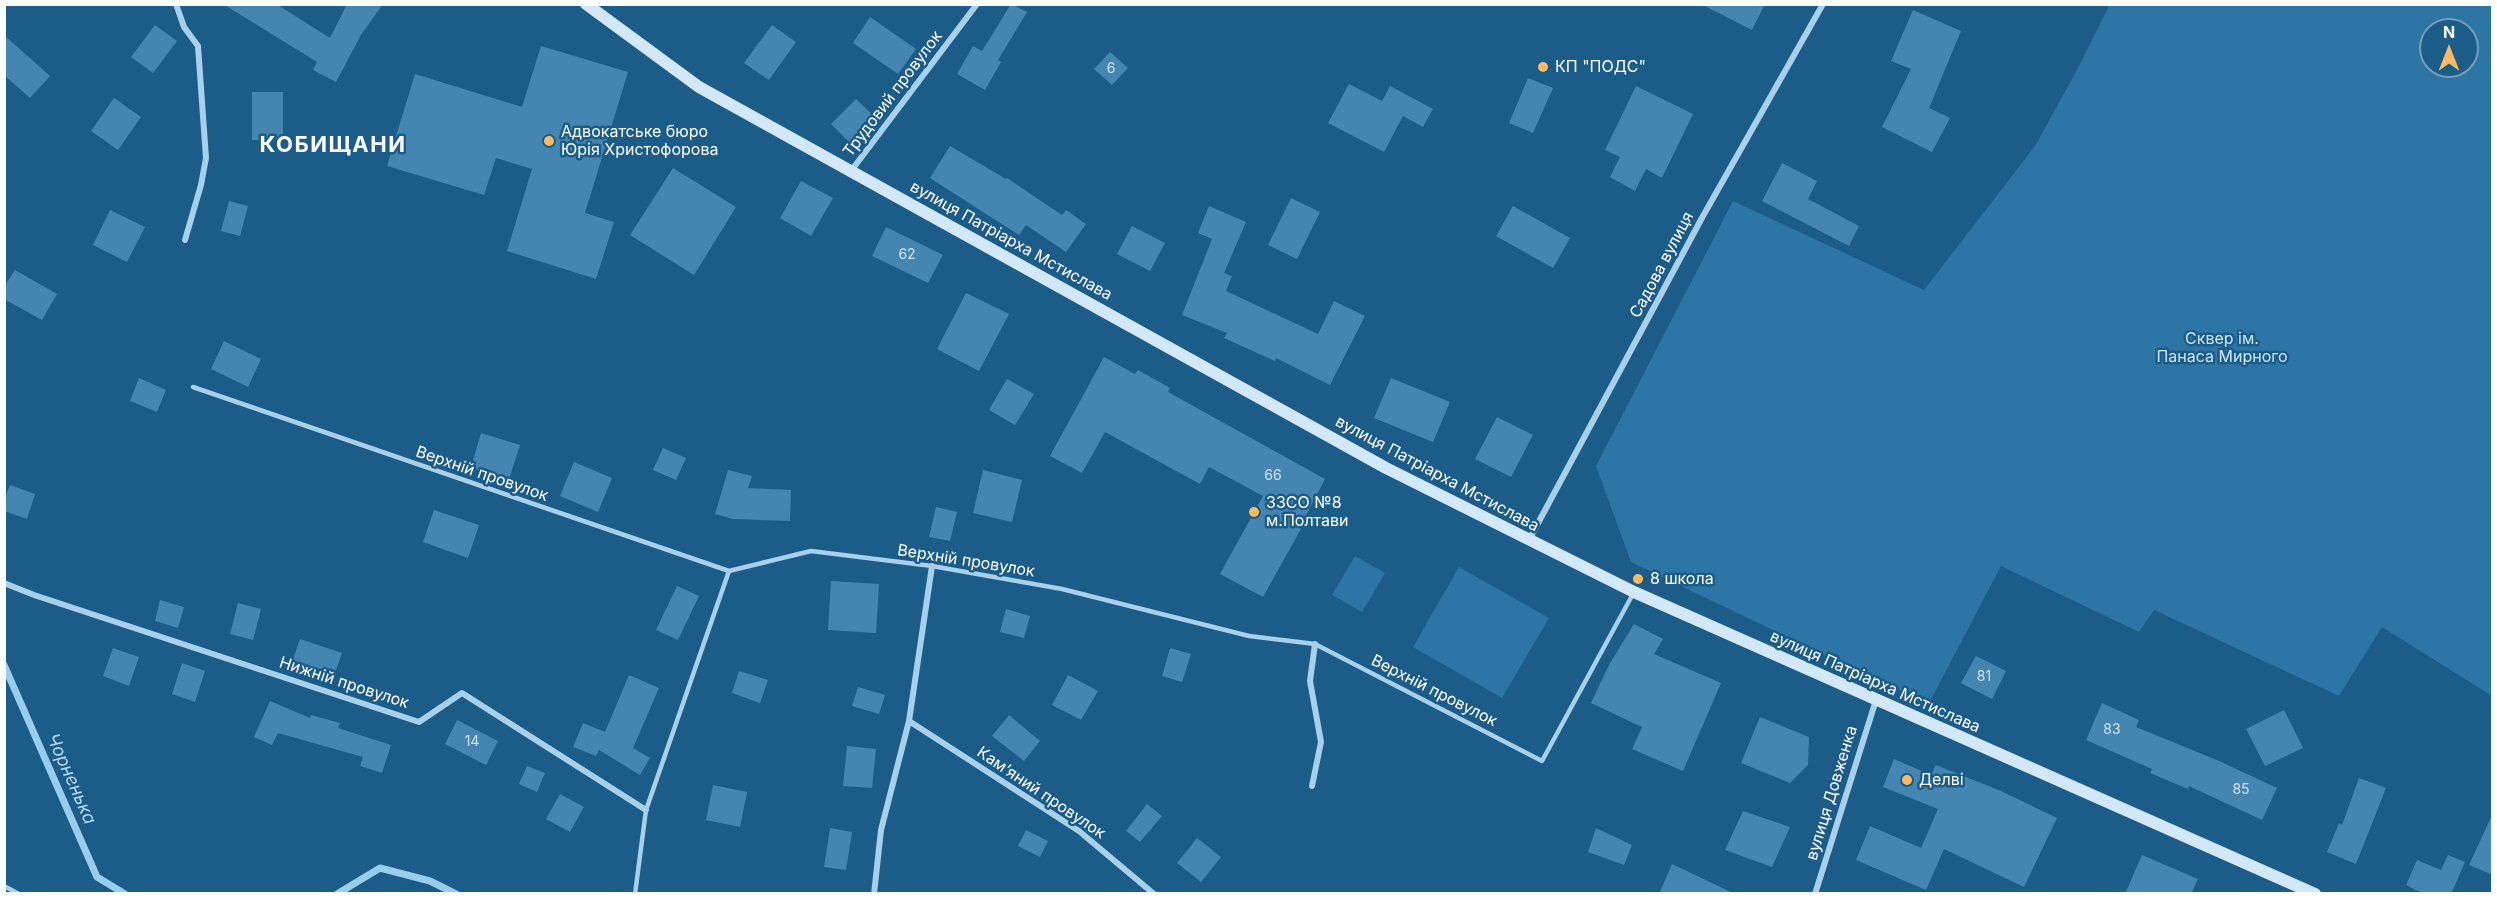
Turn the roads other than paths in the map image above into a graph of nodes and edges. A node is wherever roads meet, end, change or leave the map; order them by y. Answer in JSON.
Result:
{"nodes":[{"id":1,"x":176,"y":4,"type":"edge"},
{"id":2,"x":586,"y":4,"type":"edge"},
{"id":3,"x":977,"y":4,"type":"edge"},
{"id":4,"x":1822,"y":4,"type":"edge"},
{"id":5,"x":851,"y":171,"type":"junction"},
{"id":6,"x":185,"y":240,"type":"dead end"},
{"id":7,"x":193,"y":387,"type":"dead end"},
{"id":8,"x":1529,"y":540,"type":"junction"},
{"id":9,"x":932,"y":566,"type":"junction"},
{"id":10,"x":729,"y":571,"type":"junction"},
{"id":11,"x":4,"y":583,"type":"edge"},
{"id":12,"x":1634,"y":592,"type":"junction"},
{"id":13,"x":1315,"y":644,"type":"junction"},
{"id":14,"x":1875,"y":700,"type":"junction"},
{"id":15,"x":909,"y":721,"type":"junction"},
{"id":16,"x":1312,"y":786,"type":"dead end"},
{"id":17,"x":646,"y":810,"type":"junction"},
{"id":18,"x":4,"y":886,"type":"edge"},
{"id":19,"x":19,"y":894,"type":"edge"},
{"id":20,"x":635,"y":894,"type":"edge"},
{"id":21,"x":874,"y":894,"type":"edge"},
{"id":22,"x":1154,"y":894,"type":"edge"},
{"id":23,"x":1815,"y":894,"type":"edge"},
{"id":24,"x":2314,"y":894,"type":"edge"}],
"edges":[{"from":1,"to":6,"type":"street"},
{"from":2,"to":5,"type":"main road","name":"вулиця Патріарха Мстислава"},
{"from":3,"to":5,"type":"street","name":"Трудовий провулок"},
{"from":4,"to":8,"type":"street","name":"Садова вулиця"},
{"from":5,"to":8,"type":"main road","name":"вулиця Патріарха Мстислава"},
{"from":7,"to":10,"type":"lane","name":"Верхній провулок"},
{"from":8,"to":12,"type":"main road","name":"вулиця Патріарха Мстислава"},
{"from":9,"to":10,"type":"lane","name":"Верхній провулок"},
{"from":9,"to":13,"type":"lane","name":"Верхній провулок"},
{"from":9,"to":15,"type":"street"},
{"from":10,"to":17,"type":"lane"},
{"from":11,"to":17,"type":"street","name":"Нижній провулок"},
{"from":12,"to":13,"type":"lane","name":"Верхній провулок"},
{"from":12,"to":14,"type":"main road","name":"вулиця Патріарха Мстислава"},
{"from":13,"to":16,"type":"street"},
{"from":14,"to":23,"type":"street","name":"вулиця Довженка"},
{"from":14,"to":24,"type":"main road","name":"вулиця Патріарха Мстислава"},
{"from":15,"to":21,"type":"street"},
{"from":15,"to":22,"type":"street","name":"Камʼяний провулок"},
{"from":17,"to":20,"type":"lane"},
{"from":18,"to":19,"type":"lane"}]}
